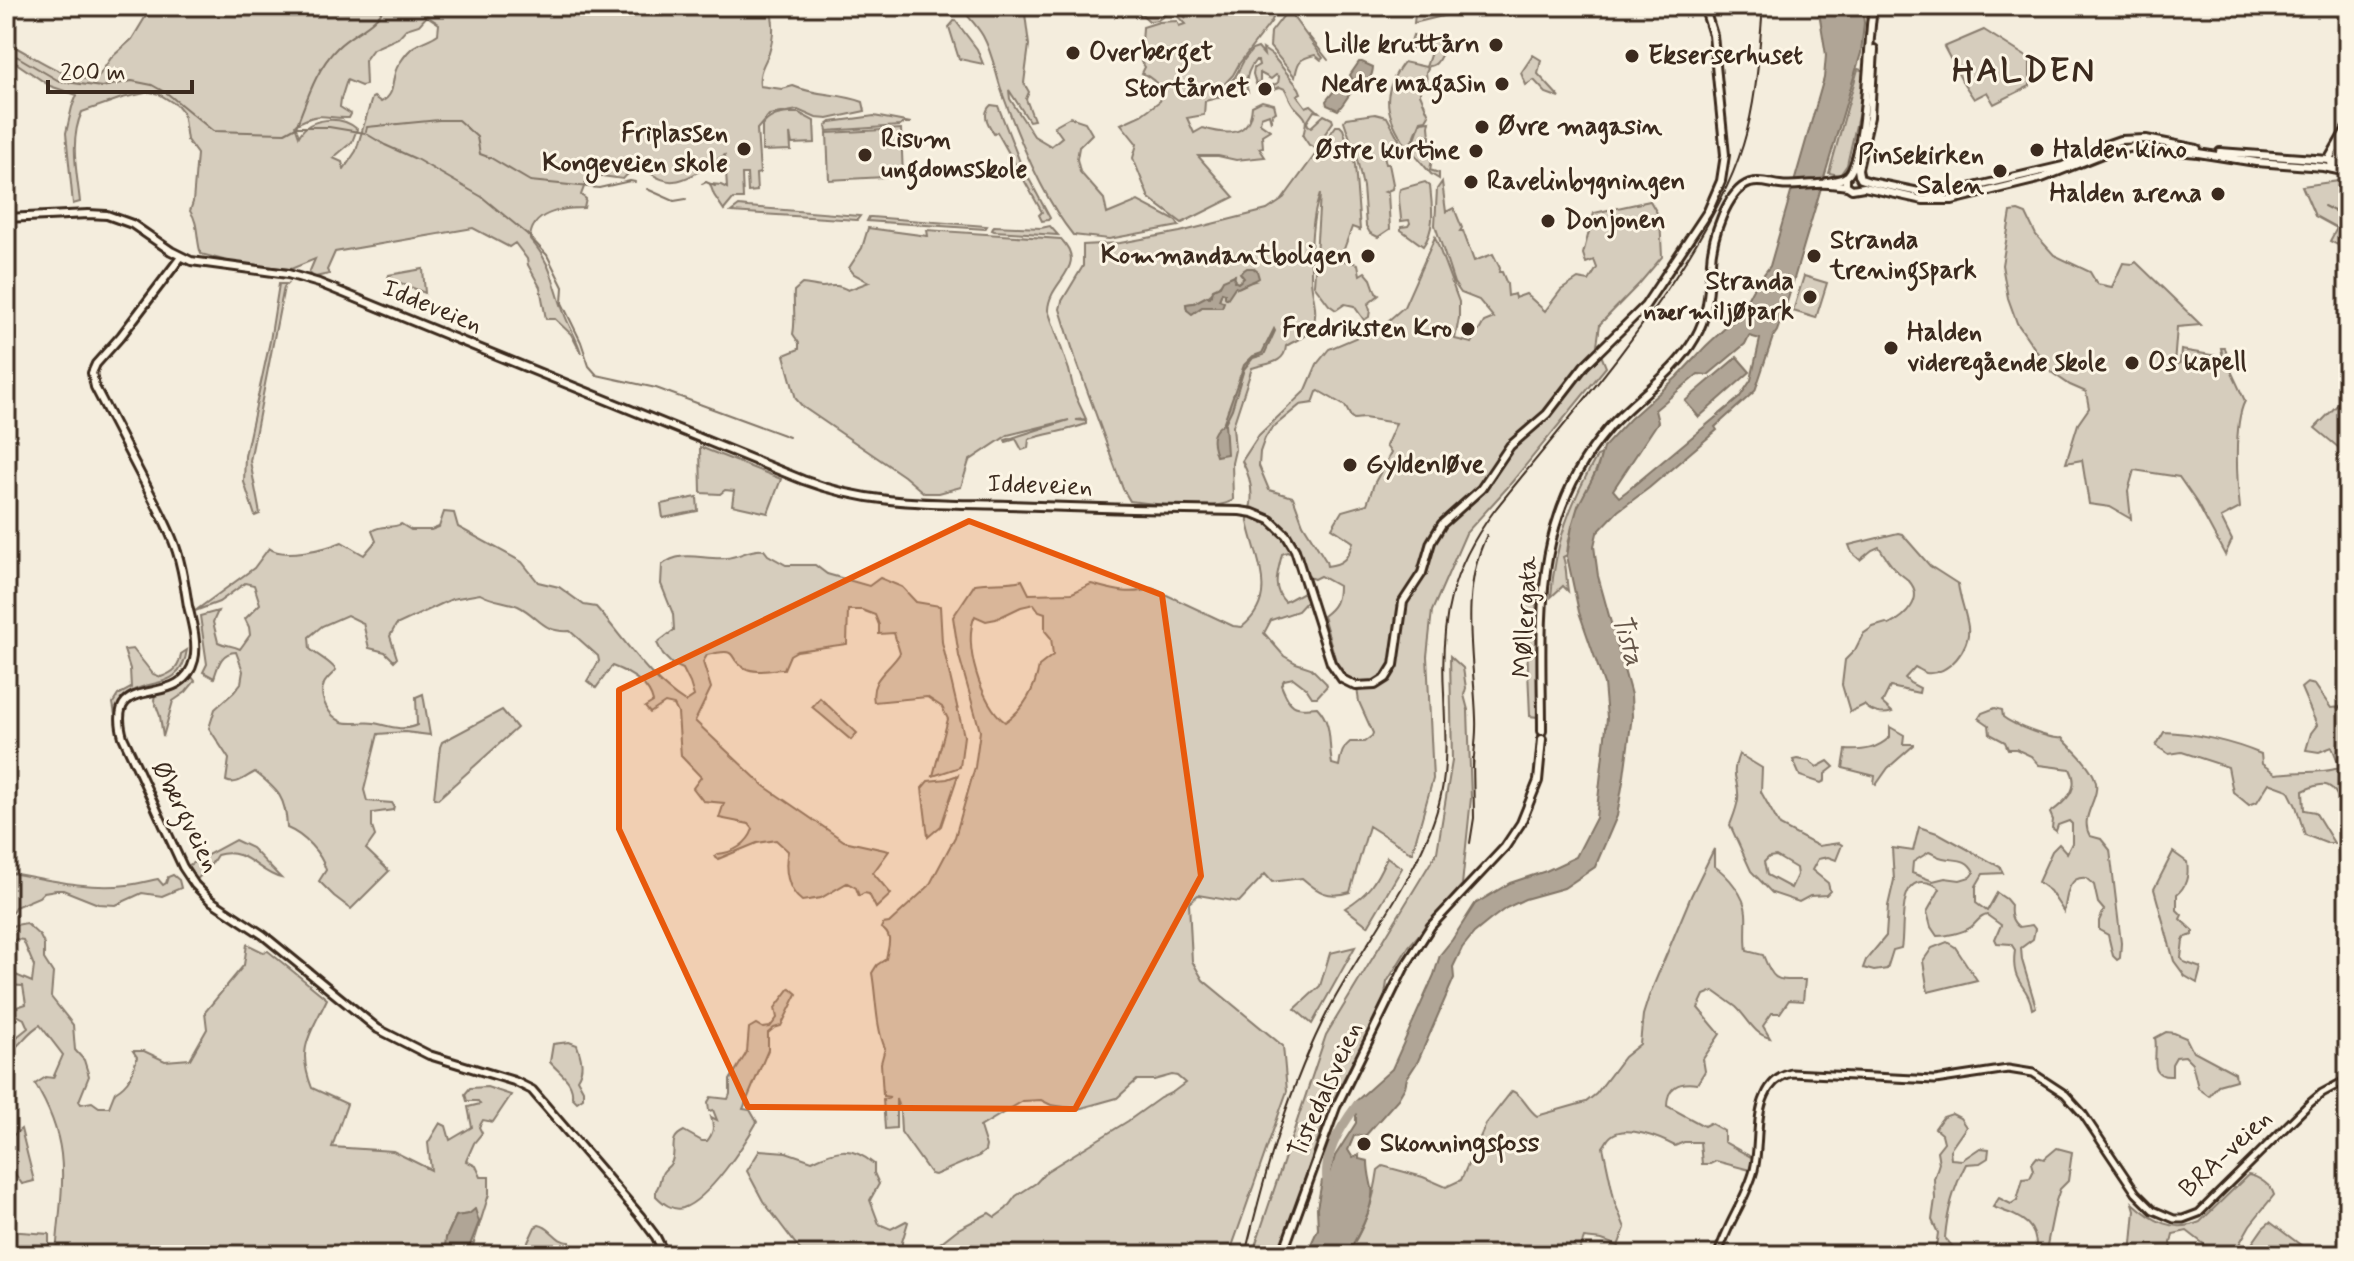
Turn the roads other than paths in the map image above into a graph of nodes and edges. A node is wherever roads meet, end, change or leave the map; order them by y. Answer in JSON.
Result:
{"nodes":[{"id":1,"x":1704,"y":6,"type":"edge"},
{"id":2,"x":1871,"y":6,"type":"edge"},
{"id":3,"x":1872,"y":16,"type":"junction"},
{"id":4,"x":2347,"y":128,"type":"edge"},
{"id":5,"x":2333,"y":163,"type":"junction"},
{"id":6,"x":2348,"y":165,"type":"edge"},
{"id":7,"x":2348,"y":172,"type":"edge"},
{"id":8,"x":1848,"y":176,"type":"junction"},
{"id":9,"x":1860,"y":177,"type":"junction"},
{"id":10,"x":1825,"y":183,"type":"junction"},
{"id":11,"x":1847,"y":186,"type":"junction"},
{"id":12,"x":1858,"y":188,"type":"junction"},
{"id":13,"x":6,"y":218,"type":"edge"},
{"id":14,"x":181,"y":257,"type":"junction"},
{"id":15,"x":1416,"y":946,"type":"joint"},
{"id":16,"x":2348,"y":1079,"type":"edge"},
{"id":17,"x":665,"y":1255,"type":"edge"},
{"id":18,"x":1282,"y":1255,"type":"edge"},
{"id":19,"x":1718,"y":1255,"type":"edge"}],
"edges":[{"from":1,"to":14,"type":"main road","name":"Iddeveien"},
{"from":2,"to":3,"type":"main road"},
{"from":3,"to":8,"type":"main road"},
{"from":3,"to":9,"type":"main road"},
{"from":4,"to":5,"type":"main road"},
{"from":5,"to":6,"type":"main road"},
{"from":5,"to":7,"type":"main road"},
{"from":5,"to":9,"type":"main road"},
{"from":5,"to":12,"type":"main road"},
{"from":8,"to":9,"type":"main road"},
{"from":8,"to":10,"type":"main road"},
{"from":8,"to":11,"type":"main road"},
{"from":9,"to":12,"type":"main road"},
{"from":10,"to":11,"type":"main road"},
{"from":10,"to":15,"type":"main road","name":"Møllergata"},
{"from":11,"to":12,"type":"main road"},
{"from":13,"to":14,"type":"main road","name":"Iddeveien"},
{"from":14,"to":17,"type":"main road","name":"Øbergveien"},
{"from":15,"to":18,"type":"main road","name":"Tistedalsveien"},
{"from":16,"to":19,"type":"main road","name":"BRA-veien"}]}
